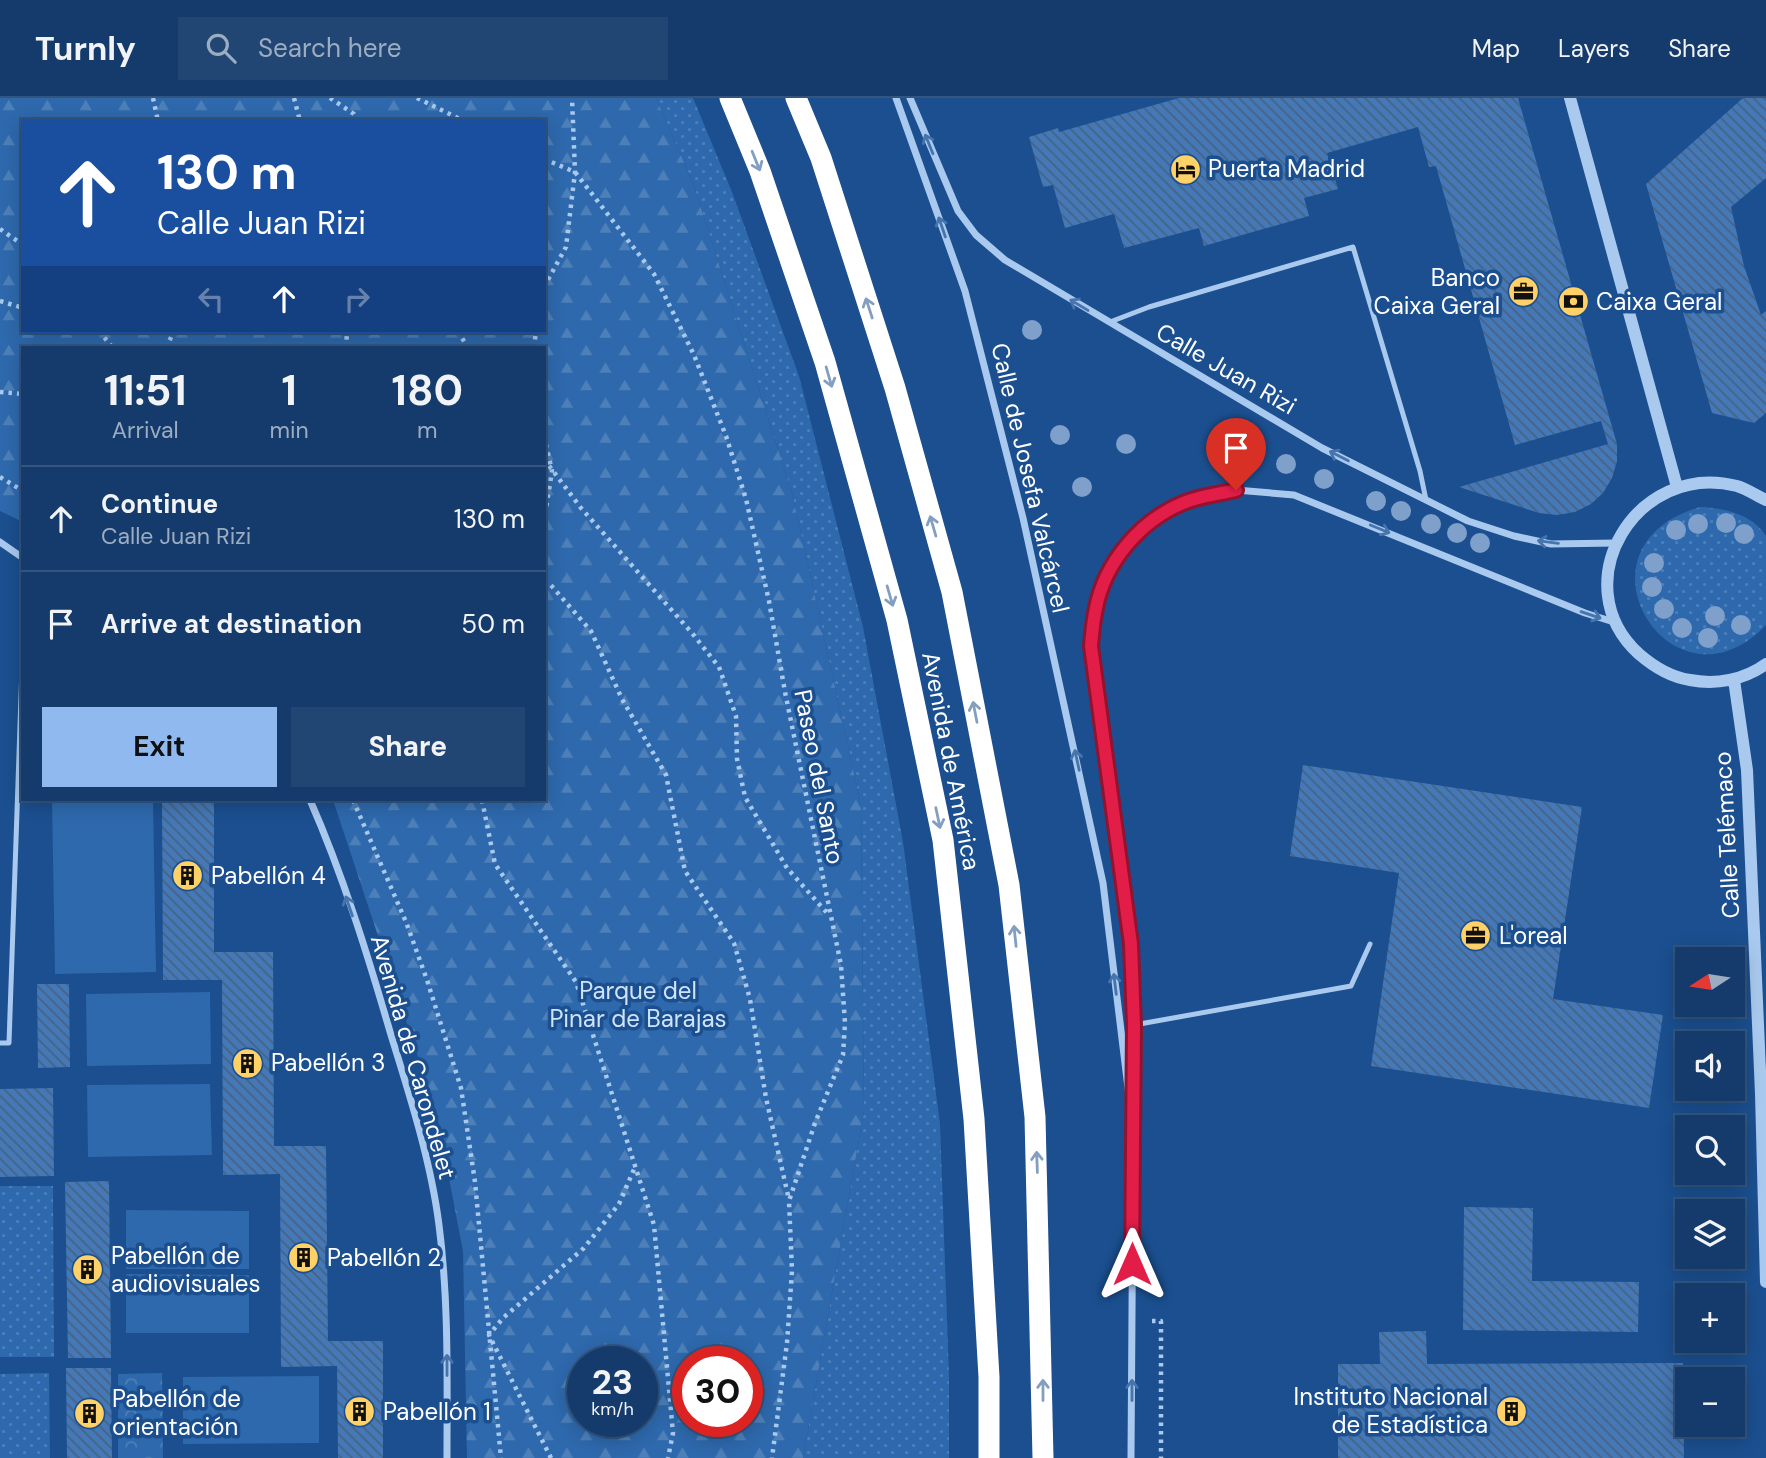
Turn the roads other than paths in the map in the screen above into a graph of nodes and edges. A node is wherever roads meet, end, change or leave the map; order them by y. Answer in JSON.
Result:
{"nodes":[{"id":1,"x":730,"y":98,"type":"edge"},
{"id":2,"x":796,"y":98,"type":"edge"},
{"id":3,"x":896,"y":98,"type":"edge"},
{"id":4,"x":910,"y":98,"type":"edge"},
{"id":5,"x":1570,"y":98,"type":"edge"},
{"id":6,"x":1108,"y":323,"type":"junction"},
{"id":7,"x":1676,"y":487,"type":"junction"},
{"id":8,"x":1426,"y":500,"type":"junction"},
{"id":9,"x":1766,"y":500,"type":"edge"},
{"id":10,"x":0,"y":542,"type":"edge"},
{"id":11,"x":1616,"y":543,"type":"junction"},
{"id":12,"x":21,"y":557,"type":"edge"},
{"id":13,"x":1617,"y":623,"type":"junction"},
{"id":14,"x":1766,"y":664,"type":"edge"},
{"id":15,"x":1734,"y":680,"type":"junction"},
{"id":16,"x":21,"y":696,"type":"edge"},
{"id":17,"x":310,"y":801,"type":"edge"},
{"id":18,"x":1370,"y":944,"type":"dead end"},
{"id":19,"x":1134,"y":1025,"type":"junction"},
{"id":20,"x":0,"y":1043,"type":"edge"},
{"id":21,"x":1763,"y":1094,"type":"edge"},
{"id":22,"x":1132,"y":1125,"type":"junction"},
{"id":23,"x":1766,"y":1282,"type":"edge"},
{"id":24,"x":447,"y":1458,"type":"edge"},
{"id":25,"x":989,"y":1458,"type":"edge"},
{"id":26,"x":1043,"y":1458,"type":"edge"},
{"id":27,"x":1131,"y":1458,"type":"edge"}],
"edges":[{"from":1,"to":25,"type":"highway","name":"Avenida de América","one_way":true},
{"from":26,"to":2,"type":"highway","name":"Avenida de América","one_way":true},
{"from":22,"to":3,"type":"street","name":"Calle de Josefa Valcárcel","one_way":true},
{"from":6,"to":4,"type":"street","name":"Calle Juan Rizi","one_way":true},
{"from":5,"to":7,"type":"street"},
{"from":8,"to":6,"type":"street","name":"Calle Juan Rizi","one_way":true},
{"from":6,"to":8,"type":"lane"},
{"from":7,"to":9,"type":"street"},
{"from":7,"to":11,"type":"street"},
{"from":11,"to":8,"type":"street","name":"Calle Juan Rizi","one_way":true},
{"from":10,"to":12,"type":"street"},
{"from":11,"to":13,"type":"street"},
{"from":13,"to":15,"type":"street"},
{"from":19,"to":13,"type":"street","name":"Calle de Josefa Valcárcel","one_way":true},
{"from":14,"to":15,"type":"street"},
{"from":15,"to":21,"type":"street","name":"Calle Telémaco"},
{"from":16,"to":20,"type":"lane"},
{"from":24,"to":17,"type":"street","name":"Avenida de Carondelet","one_way":true},
{"from":18,"to":19,"type":"lane"},
{"from":19,"to":22,"type":"street","name":"Calle de Josefa Valcárcel"},
{"from":21,"to":23,"type":"street","name":"Calle Telémaco"},
{"from":27,"to":22,"type":"street","name":"Calle de Josefa Valcárcel","one_way":true}]}
